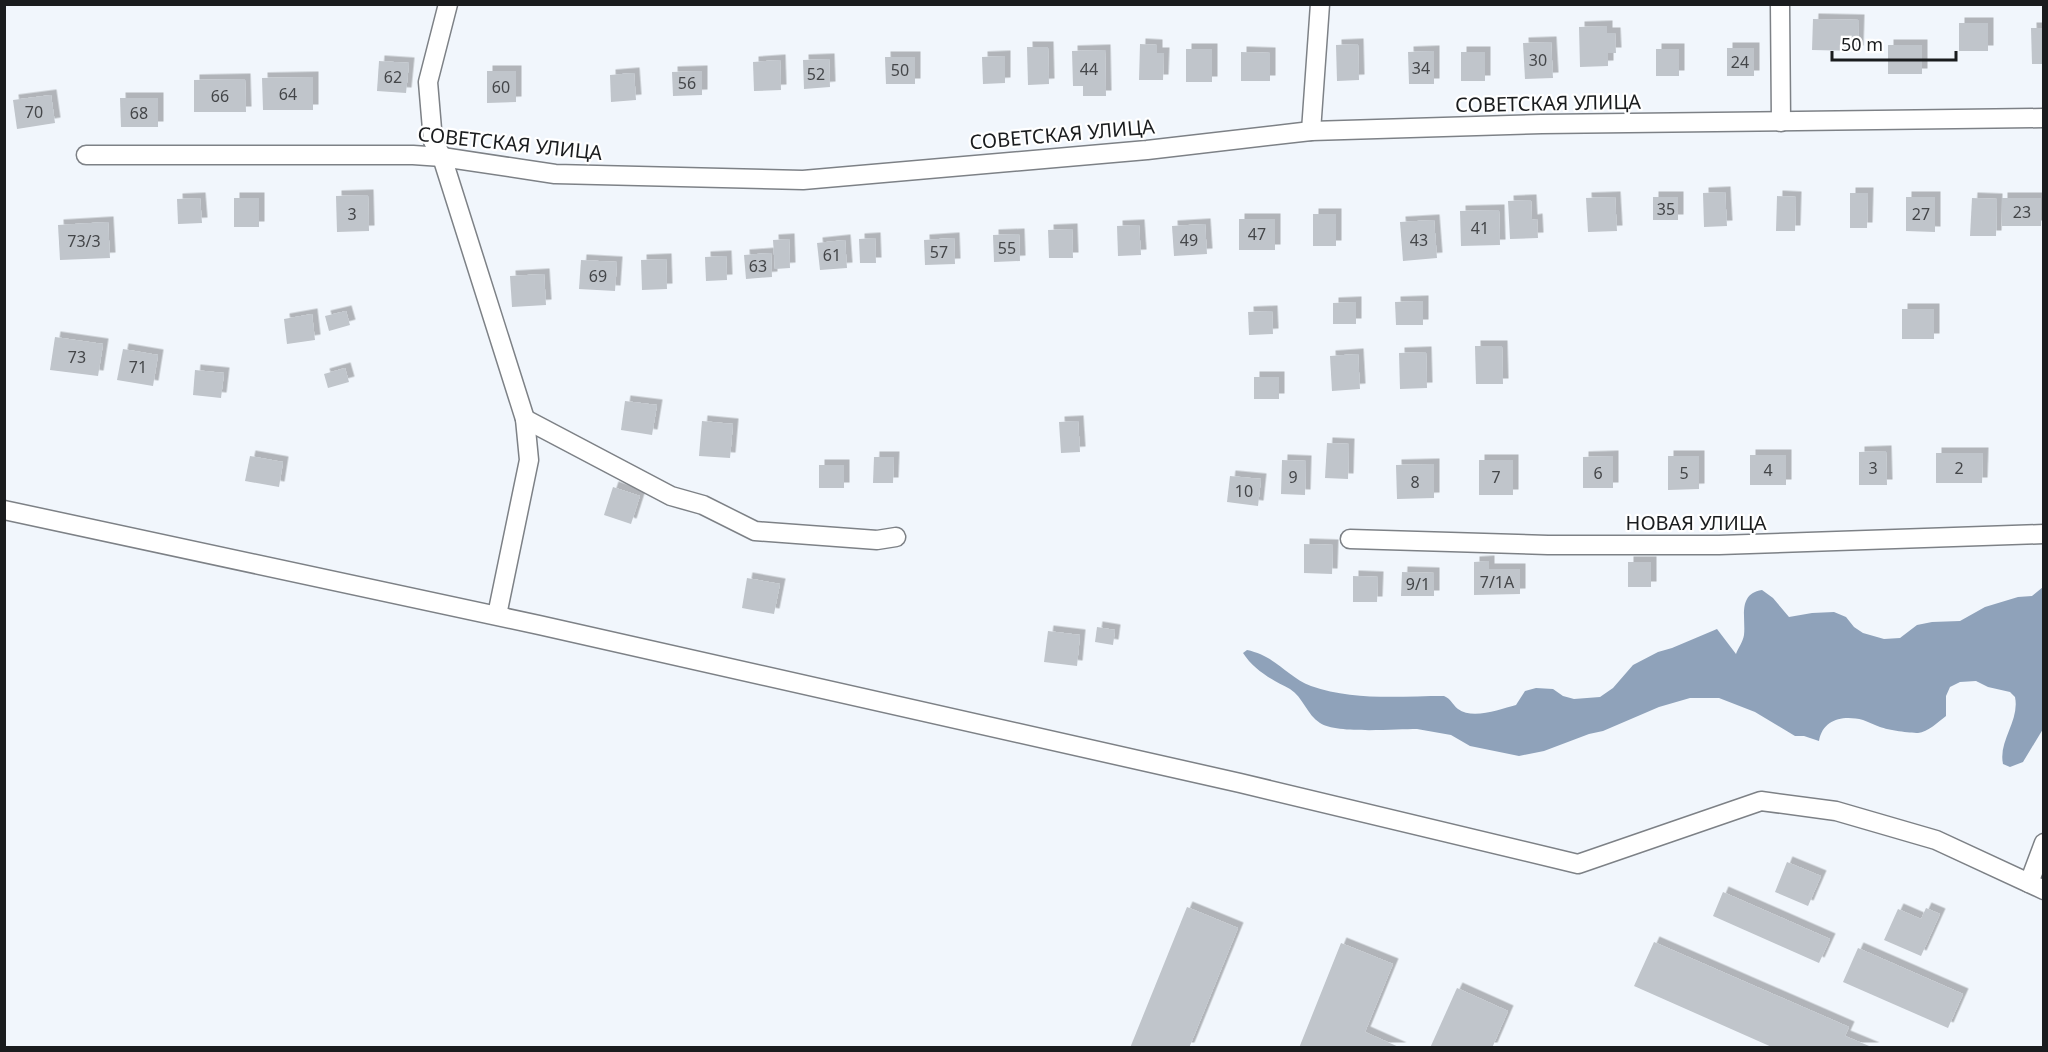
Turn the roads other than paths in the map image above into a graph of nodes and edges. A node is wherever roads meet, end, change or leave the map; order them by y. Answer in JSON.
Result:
{"nodes":[{"id":1,"x":448,"y":4,"type":"edge"},
{"id":2,"x":1320,"y":4,"type":"edge"},
{"id":3,"x":1780,"y":4,"type":"edge"},
{"id":4,"x":2043,"y":118,"type":"edge"},
{"id":5,"x":1781,"y":122,"type":"junction"},
{"id":6,"x":1311,"y":131,"type":"junction"},
{"id":7,"x":86,"y":155,"type":"dead end"},
{"id":8,"x":442,"y":157,"type":"junction"},
{"id":9,"x":525,"y":419,"type":"junction"},
{"id":10,"x":4,"y":510,"type":"edge"},
{"id":11,"x":2043,"y":534,"type":"edge"},
{"id":12,"x":896,"y":537,"type":"dead end"},
{"id":13,"x":1350,"y":539,"type":"dead end"},
{"id":14,"x":497,"y":615,"type":"junction"},
{"id":15,"x":2043,"y":843,"type":"edge"},
{"id":16,"x":2036,"y":886,"type":"edge"}],
"edges":[{"from":1,"to":8,"type":"street"},
{"from":2,"to":6,"type":"street"},
{"from":3,"to":5,"type":"street"},
{"from":4,"to":5,"type":"street","name":"СОВЕТСКАЯ УЛИЦА"},
{"from":5,"to":6,"type":"street","name":"СОВЕТСКАЯ УЛИЦА"},
{"from":6,"to":8,"type":"street","name":"СОВЕТСКАЯ УЛИЦА"},
{"from":7,"to":8,"type":"street","name":"СОВЕТСКАЯ УЛИЦА"},
{"from":8,"to":9,"type":"street"},
{"from":9,"to":12,"type":"street"},
{"from":9,"to":14,"type":"street"},
{"from":10,"to":14,"type":"street"},
{"from":11,"to":13,"type":"street","name":"НОВАЯ УЛИЦА"},
{"from":14,"to":16,"type":"street"},
{"from":15,"to":16,"type":"street"}]}
